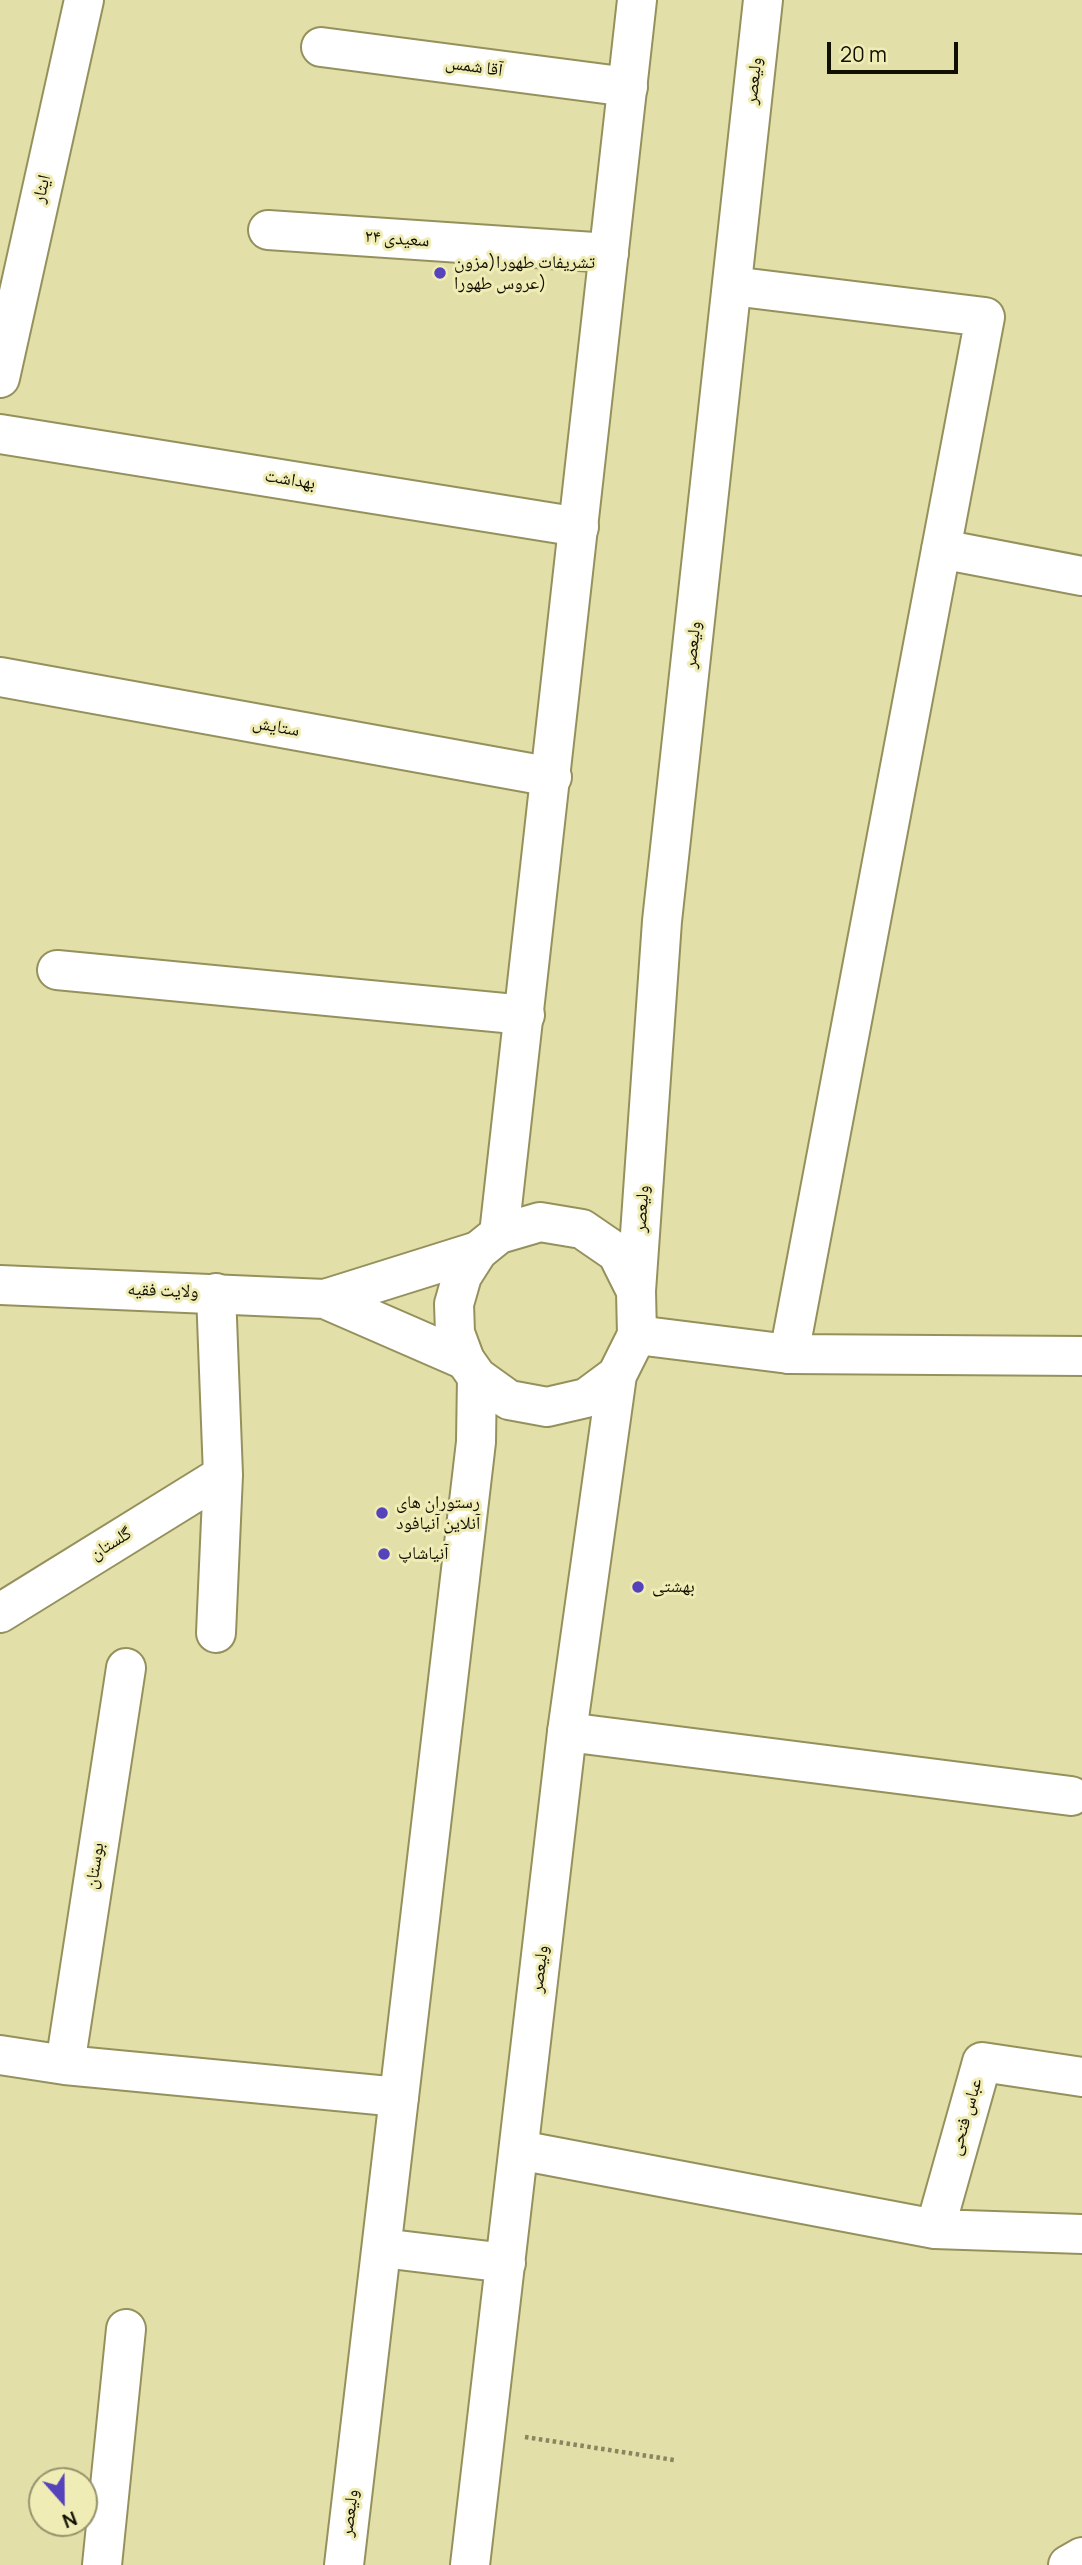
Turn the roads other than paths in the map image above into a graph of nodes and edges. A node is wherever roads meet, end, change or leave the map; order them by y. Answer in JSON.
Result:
{"nodes":[{"id":1,"x":85,"y":0,"type":"edge"},
{"id":2,"x":637,"y":0,"type":"edge"},
{"id":3,"x":763,"y":0,"type":"edge"},
{"id":4,"x":321,"y":47,"type":"dead end"},
{"id":5,"x":628,"y":87,"type":"junction"},
{"id":6,"x":268,"y":230,"type":"dead end"},
{"id":7,"x":609,"y":253,"type":"junction"},
{"id":8,"x":732,"y":286,"type":"junction"},
{"id":9,"x":0,"y":378,"type":"edge"},
{"id":10,"x":0,"y":434,"type":"edge"},
{"id":11,"x":579,"y":527,"type":"junction"},
{"id":12,"x":941,"y":549,"type":"junction"},
{"id":13,"x":1082,"y":576,"type":"edge"},
{"id":14,"x":0,"y":677,"type":"edge"},
{"id":15,"x":552,"y":776,"type":"junction"},
{"id":16,"x":57,"y":971,"type":"dead end"},
{"id":17,"x":525,"y":1015,"type":"junction"},
{"id":18,"x":489,"y":1243,"type":"junction"},
{"id":19,"x":0,"y":1285,"type":"edge"},
{"id":20,"x":636,"y":1291,"type":"junction"},
{"id":21,"x":216,"y":1293,"type":"junction"},
{"id":22,"x":325,"y":1298,"type":"junction"},
{"id":23,"x":637,"y":1335,"type":"junction"},
{"id":24,"x":789,"y":1354,"type":"junction"},
{"id":25,"x":1082,"y":1356,"type":"edge"},
{"id":26,"x":471,"y":1368,"type":"junction"},
{"id":27,"x":617,"y":1375,"type":"junction"},
{"id":28,"x":223,"y":1475,"type":"junction"},
{"id":29,"x":0,"y":1613,"type":"edge"},
{"id":30,"x":216,"y":1633,"type":"dead end"},
{"id":31,"x":125,"y":1668,"type":"dead end"},
{"id":32,"x":568,"y":1732,"type":"junction"},
{"id":33,"x":1071,"y":1796,"type":"dead end"},
{"id":34,"x":0,"y":2055,"type":"edge"},
{"id":35,"x":65,"y":2065,"type":"junction"},
{"id":36,"x":1082,"y":2077,"type":"edge"},
{"id":37,"x":399,"y":2097,"type":"junction"},
{"id":38,"x":519,"y":2150,"type":"junction"},
{"id":39,"x":935,"y":2229,"type":"junction"},
{"id":40,"x":1082,"y":2234,"type":"edge"},
{"id":41,"x":382,"y":2248,"type":"junction"},
{"id":42,"x":506,"y":2263,"type":"junction"},
{"id":43,"x":126,"y":2329,"type":"dead end"},
{"id":44,"x":1082,"y":2557,"type":"edge"},
{"id":45,"x":102,"y":2565,"type":"edge"},
{"id":46,"x":344,"y":2565,"type":"edge"},
{"id":47,"x":470,"y":2565,"type":"edge"},
{"id":48,"x":1068,"y":2565,"type":"edge"}],
"edges":[{"from":1,"to":9,"type":"street","name":"ایثار"},
{"from":2,"to":5,"type":"street"},
{"from":3,"to":8,"type":"street","name":"ولیعصر"},
{"from":4,"to":5,"type":"street","name":"آقا شمس"},
{"from":5,"to":7,"type":"street"},
{"from":6,"to":7,"type":"street","name":"۲۴ سعیدی"},
{"from":7,"to":11,"type":"street"},
{"from":8,"to":12,"type":"street"},
{"from":8,"to":20,"type":"street","name":"ولیعصر"},
{"from":10,"to":11,"type":"street","name":"بهداشت"},
{"from":11,"to":15,"type":"street"},
{"from":12,"to":13,"type":"street"},
{"from":12,"to":24,"type":"street"},
{"from":14,"to":15,"type":"street","name":"ستایش"},
{"from":15,"to":17,"type":"street"},
{"from":16,"to":17,"type":"street"},
{"from":17,"to":18,"type":"street"},
{"from":18,"to":20,"type":"street"},
{"from":18,"to":22,"type":"street","name":"ولایت فقیه"},
{"from":18,"to":26,"type":"street"},
{"from":19,"to":21,"type":"street","name":"ولایت فقیه"},
{"from":20,"to":23,"type":"street"},
{"from":21,"to":22,"type":"street","name":"ولایت فقیه"},
{"from":21,"to":28,"type":"street"},
{"from":22,"to":26,"type":"street","name":"ولایت فقیه"},
{"from":23,"to":24,"type":"street"},
{"from":23,"to":27,"type":"street"},
{"from":24,"to":25,"type":"street"},
{"from":26,"to":27,"type":"street"},
{"from":26,"to":37,"type":"street","name":"ولیعصر"},
{"from":27,"to":32,"type":"street","name":"ولیعصر"},
{"from":28,"to":29,"type":"street","name":"گلستان"},
{"from":28,"to":30,"type":"street"},
{"from":31,"to":35,"type":"street","name":"بوستان"},
{"from":32,"to":33,"type":"street"},
{"from":32,"to":38,"type":"street","name":"ولیعصر"},
{"from":34,"to":35,"type":"street"},
{"from":35,"to":37,"type":"street"},
{"from":36,"to":39,"type":"street","name":"عباس فتحی"},
{"from":37,"to":41,"type":"street","name":"ولیعصر"},
{"from":38,"to":39,"type":"street"},
{"from":38,"to":42,"type":"street","name":"ولیعصر"},
{"from":39,"to":40,"type":"street"},
{"from":41,"to":42,"type":"street"},
{"from":41,"to":46,"type":"street","name":"ولیعصر"},
{"from":42,"to":47,"type":"street","name":"ولیعصر"},
{"from":43,"to":45,"type":"street"},
{"from":44,"to":48,"type":"street"}]}
